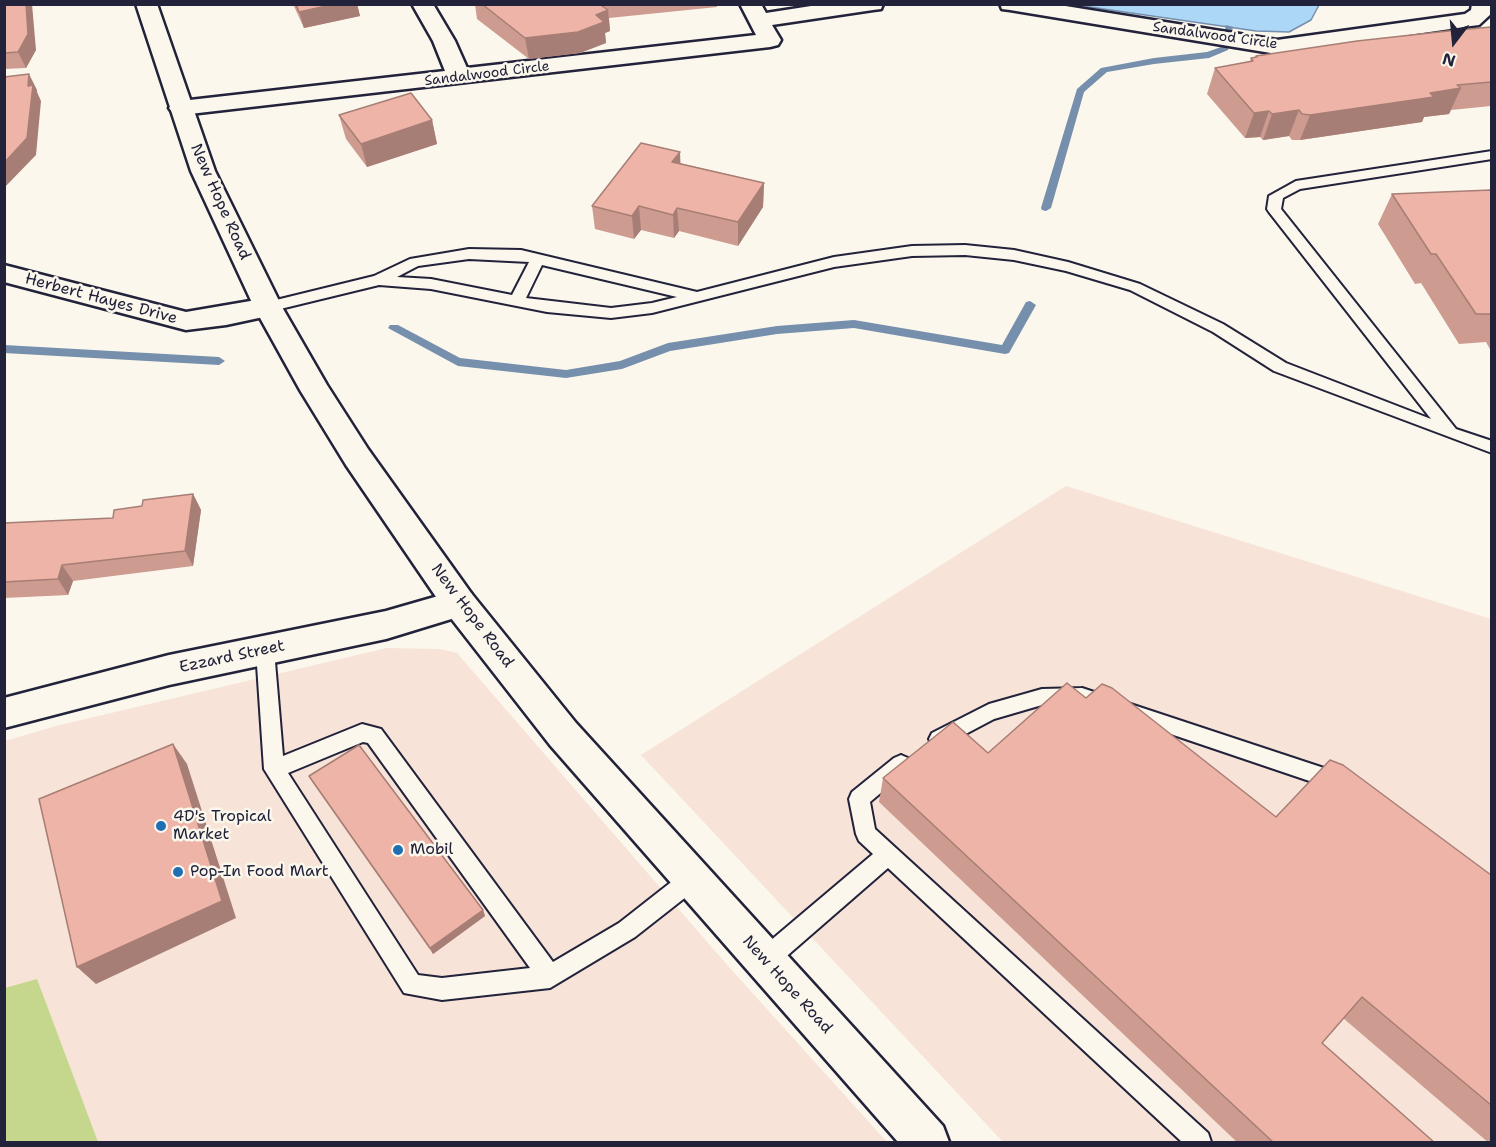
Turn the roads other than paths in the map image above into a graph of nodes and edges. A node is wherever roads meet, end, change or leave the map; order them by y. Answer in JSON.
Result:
{"nodes":[{"id":1,"x":146,"y":4,"type":"edge"},
{"id":2,"x":422,"y":4,"type":"edge"},
{"id":3,"x":873,"y":4,"type":"edge"},
{"id":4,"x":1010,"y":4,"type":"edge"},
{"id":5,"x":1483,"y":4,"type":"edge"},
{"id":6,"x":754,"y":12,"type":"edge"},
{"id":7,"x":459,"y":77,"type":"junction"},
{"id":8,"x":181,"y":108,"type":"junction"},
{"id":9,"x":1491,"y":155,"type":"edge"},
{"id":10,"x":538,"y":259,"type":"junction"},
{"id":11,"x":4,"y":273,"type":"edge"},
{"id":12,"x":378,"y":280,"type":"junction"},
{"id":13,"x":698,"y":297,"type":"junction"},
{"id":14,"x":516,"y":302,"type":"junction"},
{"id":15,"x":268,"y":307,"type":"junction"},
{"id":16,"x":1451,"y":433,"type":"junction"},
{"id":17,"x":1491,"y":447,"type":"edge"},
{"id":18,"x":459,"y":603,"type":"junction"},
{"id":19,"x":266,"y":650,"type":"junction"},
{"id":20,"x":4,"y":713,"type":"edge"},
{"id":21,"x":274,"y":770,"type":"junction"},
{"id":22,"x":1357,"y":795,"type":"edge"},
{"id":23,"x":888,"y":854,"type":"junction"},
{"id":24,"x":692,"y":879,"type":"junction"},
{"id":25,"x":765,"y":960,"type":"junction"},
{"id":26,"x":550,"y":977,"type":"junction"},
{"id":27,"x":927,"y":1143,"type":"edge"},
{"id":28,"x":1199,"y":1143,"type":"edge"}],
"edges":[{"from":1,"to":8,"type":"street","name":"New Hope Road"},
{"from":2,"to":7,"type":"street"},
{"from":3,"to":6,"type":"street","name":"Sandalwood Circle"},
{"from":4,"to":5,"type":"street","name":"Sandalwood Circle"},
{"from":6,"to":7,"type":"street","name":"Sandalwood Circle"},
{"from":7,"to":8,"type":"street","name":"Sandalwood Circle"},
{"from":8,"to":15,"type":"street","name":"New Hope Road"},
{"from":9,"to":16,"type":"lane"},
{"from":10,"to":12,"type":"lane"},
{"from":10,"to":13,"type":"lane"},
{"from":10,"to":14,"type":"lane"},
{"from":11,"to":15,"type":"street","name":"Herbert Hayes Drive"},
{"from":12,"to":14,"type":"lane"},
{"from":12,"to":15,"type":"lane"},
{"from":13,"to":14,"type":"lane"},
{"from":13,"to":16,"type":"lane"},
{"from":15,"to":18,"type":"street","name":"New Hope Road"},
{"from":16,"to":17,"type":"lane"},
{"from":18,"to":19,"type":"street","name":"Ezzard Street"},
{"from":18,"to":24,"type":"street","name":"New Hope Road"},
{"from":19,"to":20,"type":"street","name":"Ezzard Street"},
{"from":19,"to":21,"type":"lane"},
{"from":21,"to":26,"type":"lane"},
{"from":21,"to":26,"type":"lane"},
{"from":22,"to":23,"type":"lane"},
{"from":23,"to":25,"type":"lane"},
{"from":23,"to":28,"type":"lane"},
{"from":24,"to":25,"type":"street","name":"New Hope Road"},
{"from":24,"to":26,"type":"lane"},
{"from":25,"to":27,"type":"street","name":"New Hope Road"}]}
